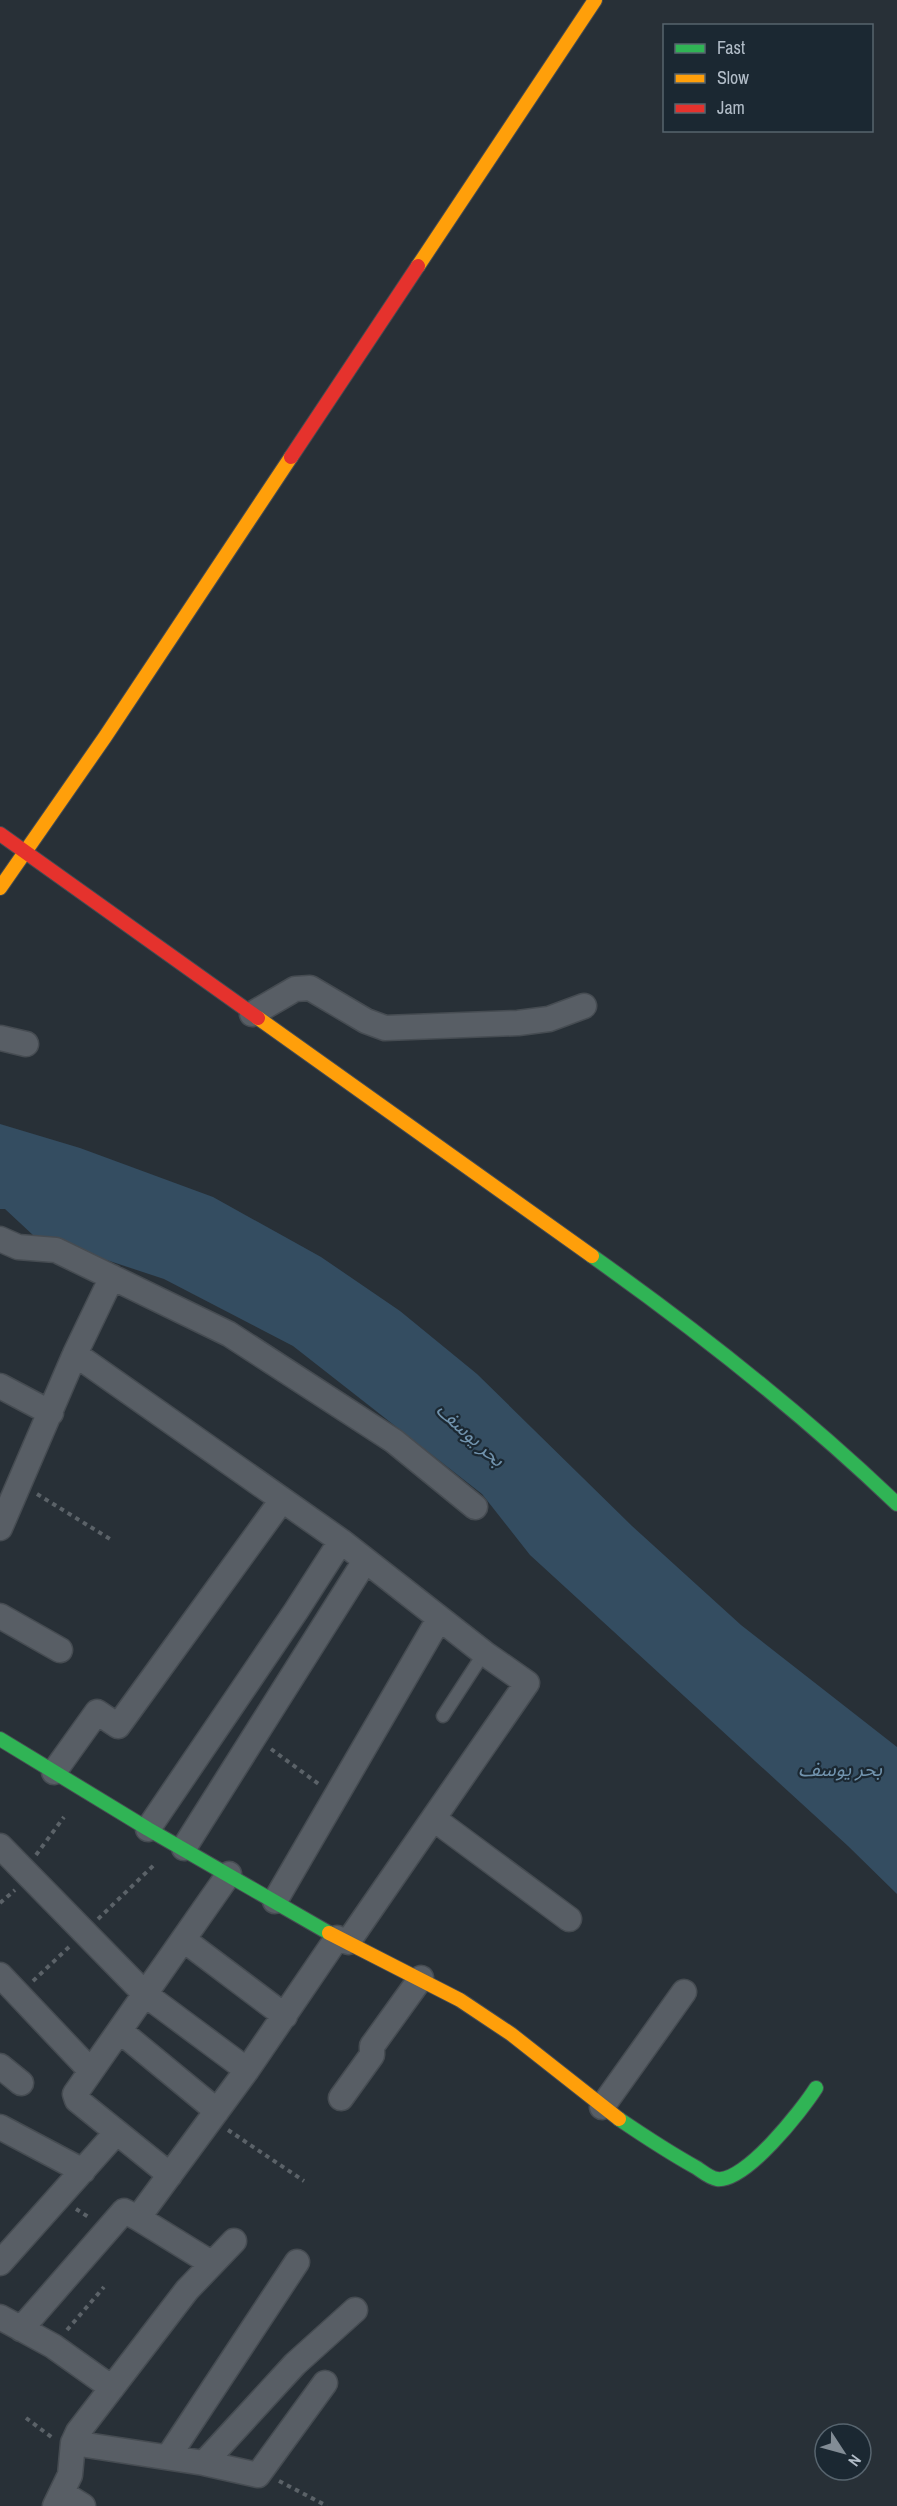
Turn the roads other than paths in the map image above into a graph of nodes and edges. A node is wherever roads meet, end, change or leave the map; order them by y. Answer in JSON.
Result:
{"nodes":[{"id":1,"x":594,"y":0,"type":"edge"},
{"id":2,"x":0,"y":834,"type":"edge"},
{"id":3,"x":26,"y":853,"type":"junction"},
{"id":4,"x":0,"y":888,"type":"edge"},
{"id":5,"x":584,"y":1006,"type":"dead end"},
{"id":6,"x":252,"y":1014,"type":"junction"},
{"id":7,"x":0,"y":1038,"type":"edge"},
{"id":8,"x":26,"y":1044,"type":"dead end"},
{"id":9,"x":0,"y":1239,"type":"edge"},
{"id":10,"x":112,"y":1277,"type":"junction"},
{"id":11,"x":75,"y":1354,"type":"junction"},
{"id":12,"x":0,"y":1386,"type":"edge"},
{"id":13,"x":51,"y":1413,"type":"junction"},
{"id":14,"x":11,"y":1492,"type":"edge"},
{"id":15,"x":282,"y":1500,"type":"junction"},
{"id":16,"x":897,"y":1504,"type":"edge"},
{"id":17,"x":475,"y":1507,"type":"dead end"},
{"id":18,"x":0,"y":1528,"type":"edge"},
{"id":19,"x":341,"y":1541,"type":"junction"},
{"id":20,"x":365,"y":1561,"type":"junction"},
{"id":21,"x":0,"y":1616,"type":"edge"},
{"id":22,"x":440,"y":1619,"type":"junction"},
{"id":23,"x":60,"y":1650,"type":"dead end"},
{"id":24,"x":484,"y":1653,"type":"junction"},
{"id":25,"x":443,"y":1716,"type":"dead end"},
{"id":26,"x":0,"y":1739,"type":"edge"},
{"id":27,"x":54,"y":1772,"type":"junction"},
{"id":28,"x":434,"y":1819,"type":"junction"},
{"id":29,"x":148,"y":1828,"type":"junction"},
{"id":30,"x":0,"y":1846,"type":"edge"},
{"id":31,"x":184,"y":1848,"type":"junction"},
{"id":32,"x":229,"y":1874,"type":"junction"},
{"id":33,"x":275,"y":1901,"type":"junction"},
{"id":34,"x":569,"y":1919,"type":"dead end"},
{"id":35,"x":184,"y":1940,"type":"junction"},
{"id":36,"x":343,"y":1940,"type":"junction"},
{"id":37,"x":0,"y":1975,"type":"edge"},
{"id":38,"x":421,"y":1978,"type":"junction"},
{"id":39,"x":684,"y":1992,"type":"dead end"},
{"id":40,"x":146,"y":1995,"type":"junction"},
{"id":41,"x":285,"y":2016,"type":"junction"},
{"id":42,"x":120,"y":2031,"type":"junction"},
{"id":43,"x":0,"y":2066,"type":"edge"},
{"id":44,"x":247,"y":2070,"type":"junction"},
{"id":45,"x":91,"y":2071,"type":"junction"},
{"id":46,"x":21,"y":2083,"type":"dead end"},
{"id":47,"x":816,"y":2088,"type":"dead end"},
{"id":48,"x":341,"y":2098,"type":"dead end"},
{"id":49,"x":602,"y":2107,"type":"junction"},
{"id":50,"x":214,"y":2115,"type":"junction"},
{"id":51,"x":0,"y":2127,"type":"edge"},
{"id":52,"x":116,"y":2133,"type":"junction"},
{"id":53,"x":83,"y":2171,"type":"junction"},
{"id":54,"x":170,"y":2175,"type":"junction"},
{"id":55,"x":138,"y":2218,"type":"junction"},
{"id":56,"x":234,"y":2241,"type":"dead end"},
{"id":57,"x":297,"y":2262,"type":"dead end"},
{"id":58,"x":0,"y":2263,"type":"edge"},
{"id":59,"x":211,"y":2263,"type":"junction"},
{"id":60,"x":355,"y":2310,"type":"dead end"},
{"id":61,"x":0,"y":2317,"type":"edge"},
{"id":62,"x":21,"y":2329,"type":"junction"},
{"id":63,"x":325,"y":2383,"type":"dead end"},
{"id":64,"x":112,"y":2388,"type":"junction"},
{"id":65,"x":72,"y":2447,"type":"junction"},
{"id":66,"x":168,"y":2457,"type":"junction"},
{"id":67,"x":204,"y":2463,"type":"junction"},
{"id":68,"x":58,"y":2499,"type":"edge"},
{"id":69,"x":83,"y":2506,"type":"edge"}],
"edges":[{"from":1,"to":3,"type":"street"},
{"from":2,"to":3,"type":"street"},
{"from":3,"to":4,"type":"street"},
{"from":3,"to":6,"type":"street"},
{"from":5,"to":6,"type":"street"},
{"from":6,"to":16,"type":"street"},
{"from":7,"to":8,"type":"street"},
{"from":9,"to":10,"type":"street"},
{"from":10,"to":11,"type":"street"},
{"from":10,"to":17,"type":"street"},
{"from":11,"to":13,"type":"street"},
{"from":11,"to":15,"type":"street"},
{"from":12,"to":13,"type":"street"},
{"from":13,"to":14,"type":"street"},
{"from":14,"to":18,"type":"street"},
{"from":15,"to":19,"type":"street"},
{"from":15,"to":27,"type":"street"},
{"from":19,"to":20,"type":"street"},
{"from":19,"to":29,"type":"street"},
{"from":20,"to":22,"type":"street"},
{"from":20,"to":31,"type":"street"},
{"from":21,"to":23,"type":"street"},
{"from":22,"to":24,"type":"street"},
{"from":22,"to":33,"type":"street"},
{"from":24,"to":25,"type":"lane"},
{"from":24,"to":28,"type":"street"},
{"from":26,"to":27,"type":"street"},
{"from":27,"to":29,"type":"street"},
{"from":28,"to":34,"type":"street"},
{"from":28,"to":36,"type":"street"},
{"from":29,"to":31,"type":"street"},
{"from":30,"to":40,"type":"street"},
{"from":31,"to":32,"type":"street"},
{"from":32,"to":33,"type":"street"},
{"from":32,"to":35,"type":"street"},
{"from":33,"to":36,"type":"street"},
{"from":35,"to":40,"type":"street"},
{"from":35,"to":41,"type":"street"},
{"from":36,"to":38,"type":"street"},
{"from":36,"to":41,"type":"street"},
{"from":37,"to":45,"type":"street"},
{"from":38,"to":48,"type":"street"},
{"from":38,"to":49,"type":"street"},
{"from":39,"to":49,"type":"street"},
{"from":40,"to":42,"type":"street"},
{"from":40,"to":44,"type":"street"},
{"from":41,"to":44,"type":"street"},
{"from":42,"to":45,"type":"street"},
{"from":42,"to":50,"type":"street"},
{"from":43,"to":46,"type":"street"},
{"from":44,"to":50,"type":"street"},
{"from":45,"to":52,"type":"street"},
{"from":47,"to":49,"type":"street"},
{"from":50,"to":54,"type":"street"},
{"from":51,"to":53,"type":"street"},
{"from":52,"to":53,"type":"street"},
{"from":52,"to":54,"type":"street"},
{"from":53,"to":58,"type":"street"},
{"from":54,"to":55,"type":"street"},
{"from":55,"to":59,"type":"street"},
{"from":55,"to":62,"type":"street"},
{"from":56,"to":59,"type":"street"},
{"from":57,"to":66,"type":"street"},
{"from":59,"to":64,"type":"street"},
{"from":60,"to":67,"type":"street"},
{"from":61,"to":62,"type":"street"},
{"from":62,"to":64,"type":"street"},
{"from":63,"to":67,"type":"street"},
{"from":64,"to":65,"type":"street"},
{"from":65,"to":66,"type":"street"},
{"from":65,"to":68,"type":"street"},
{"from":66,"to":67,"type":"street"},
{"from":68,"to":69,"type":"street"}]}
